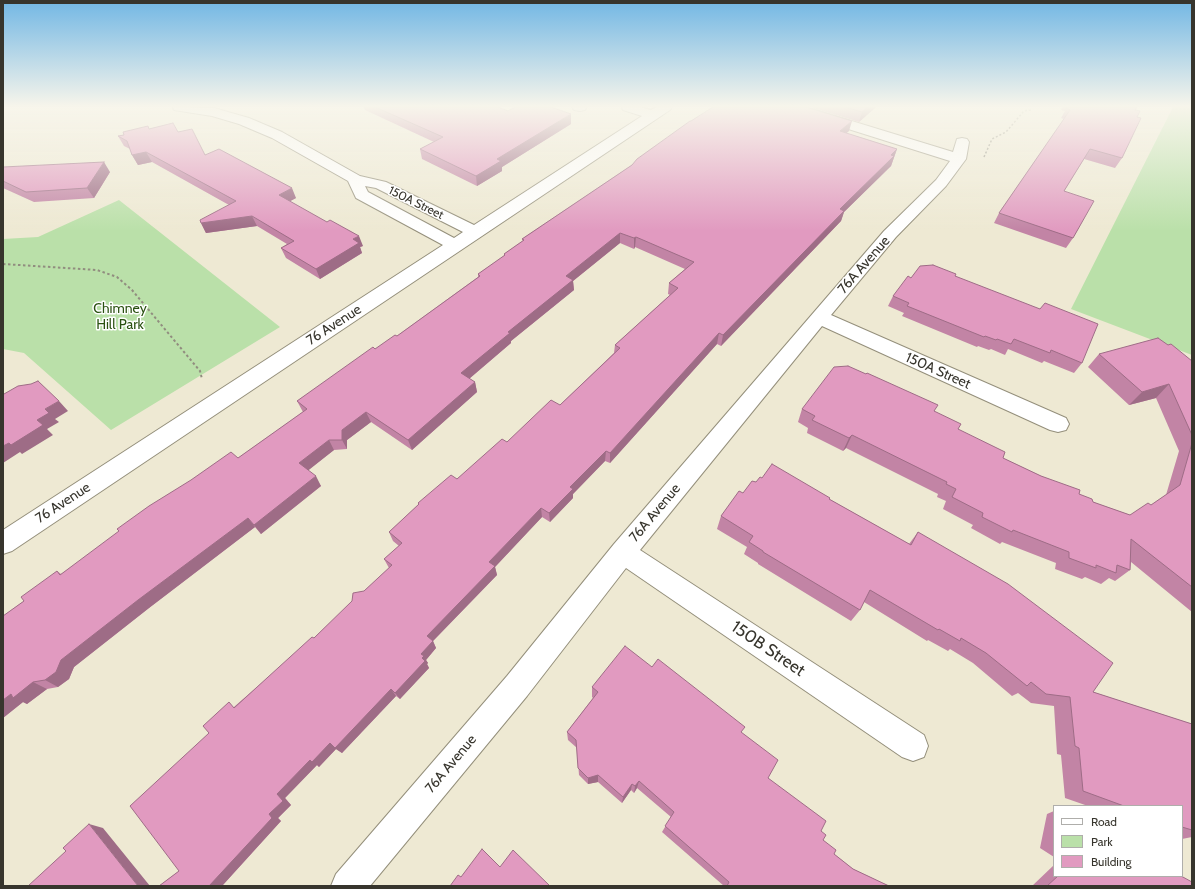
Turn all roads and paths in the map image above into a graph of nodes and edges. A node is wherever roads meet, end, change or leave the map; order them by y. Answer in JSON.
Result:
{"nodes":[{"id":1,"x":301,"y":148,"type":"edge"},
{"id":2,"x":602,"y":148,"type":"edge"},
{"id":3,"x":927,"y":148,"type":"edge"},
{"id":4,"x":960,"y":148,"type":"edge"},
{"id":5,"x":988,"y":148,"type":"edge"},
{"id":6,"x":958,"y":158,"type":"junction"},
{"id":7,"x":983,"y":158,"type":"dead end"},
{"id":8,"x":355,"y":179,"type":"junction"},
{"id":9,"x":476,"y":232,"type":"junction"},
{"id":10,"x":455,"y":245,"type":"junction"},
{"id":11,"x":3,"y":264,"type":"edge"},
{"id":12,"x":819,"y":317,"type":"junction"},
{"id":13,"x":202,"y":379,"type":"dead end"},
{"id":14,"x":1058,"y":424,"type":"dead end"},
{"id":15,"x":3,"y":543,"type":"edge"},
{"id":16,"x":623,"y":552,"type":"junction"},
{"id":17,"x":913,"y":746,"type":"dead end"},
{"id":18,"x":348,"y":886,"type":"edge"}],
"edges":[{"from":1,"to":8,"type":"street","name":"150A Street"},
{"from":2,"to":9,"type":"street","name":"76 Avenue"},
{"from":3,"to":6,"type":"street"},
{"from":4,"to":6,"type":"street","name":"76A Avenue"},
{"from":5,"to":7,"type":"path"},
{"from":6,"to":12,"type":"street","name":"76A Avenue"},
{"from":8,"to":9,"type":"street","name":"150A Street"},
{"from":8,"to":10,"type":"street","name":"150A Street"},
{"from":9,"to":10,"type":"street","name":"76 Avenue"},
{"from":10,"to":15,"type":"street","name":"76 Avenue"},
{"from":11,"to":13,"type":"path"},
{"from":12,"to":14,"type":"street","name":"150A Street"},
{"from":12,"to":16,"type":"street","name":"76A Avenue"},
{"from":16,"to":17,"type":"street","name":"150B Street"},
{"from":16,"to":18,"type":"street","name":"76A Avenue"}]}
